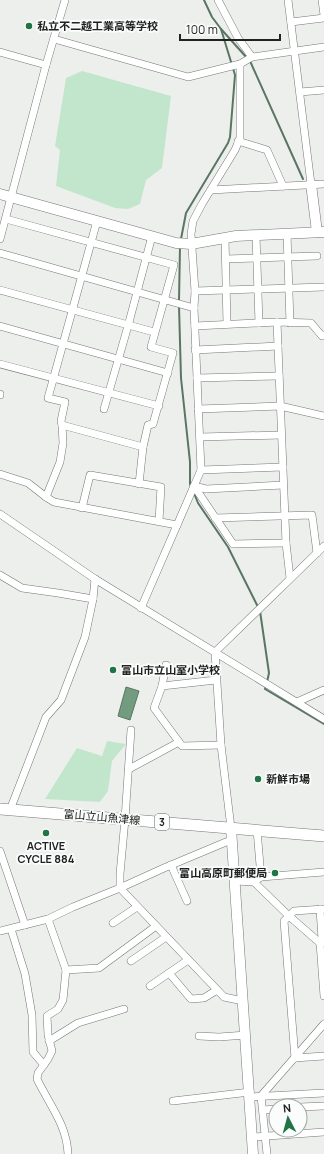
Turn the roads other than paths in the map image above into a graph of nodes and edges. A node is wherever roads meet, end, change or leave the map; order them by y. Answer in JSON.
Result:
{"nodes":[{"id":1,"x":65,"y":0,"type":"edge"},
{"id":2,"x":218,"y":0,"type":"edge"},
{"id":3,"x":288,"y":0,"type":"edge"},
{"id":4,"x":322,"y":0,"type":"edge"},
{"id":5,"x":324,"y":15,"type":"edge"},
{"id":6,"x":324,"y":18,"type":"edge"},
{"id":7,"x":291,"y":22,"type":"junction"},
{"id":8,"x":54,"y":39,"type":"junction"},
{"id":9,"x":324,"y":47,"type":"edge"},
{"id":10,"x":295,"y":51,"type":"junction"},
{"id":11,"x":0,"y":52,"type":"edge"},
{"id":12,"x":252,"y":57,"type":"junction"},
{"id":13,"x":240,"y":64,"type":"junction"},
{"id":14,"x":46,"y":65,"type":"junction"},
{"id":15,"x":324,"y":90,"type":"edge"},
{"id":16,"x":300,"y":92,"type":"junction"},
{"id":17,"x":238,"y":141,"type":"junction"},
{"id":18,"x":311,"y":184,"type":"junction"},
{"id":19,"x":324,"y":184,"type":"edge"},
{"id":20,"x":283,"y":186,"type":"junction"},
{"id":21,"x":211,"y":190,"type":"junction"},
{"id":22,"x":0,"y":194,"type":"edge"},
{"id":23,"x":11,"y":197,"type":"junction"},
{"id":24,"x":6,"y":218,"type":"junction"},
{"id":25,"x":97,"y":221,"type":"junction"},
{"id":26,"x":320,"y":232,"type":"edge"},
{"id":27,"x":287,"y":233,"type":"junction"},
{"id":28,"x":256,"y":235,"type":"junction"},
{"id":29,"x":152,"y":236,"type":"junction"},
{"id":30,"x":225,"y":238,"type":"junction"},
{"id":31,"x":0,"y":239,"type":"edge"},
{"id":32,"x":91,"y":242,"type":"junction"},
{"id":33,"x":191,"y":244,"type":"junction"},
{"id":34,"x":0,"y":253,"type":"edge"},
{"id":35,"x":317,"y":256,"type":"dead end"},
{"id":36,"x":288,"y":257,"type":"junction"},
{"id":37,"x":146,"y":258,"type":"junction"},
{"id":38,"x":257,"y":258,"type":"junction"},
{"id":39,"x":226,"y":259,"type":"junction"},
{"id":40,"x":81,"y":276,"type":"junction"},
{"id":41,"x":324,"y":287,"type":"edge"},
{"id":42,"x":289,"y":288,"type":"junction"},
{"id":43,"x":258,"y":289,"type":"junction"},
{"id":44,"x":0,"y":290,"type":"edge"},
{"id":45,"x":227,"y":290,"type":"junction"},
{"id":46,"x":195,"y":291,"type":"junction"},
{"id":47,"x":137,"y":292,"type":"junction"},
{"id":48,"x":164,"y":299,"type":"junction"},
{"id":49,"x":194,"y":308,"type":"junction"},
{"id":50,"x":72,"y":310,"type":"junction"},
{"id":51,"x":276,"y":322,"type":"junction"},
{"id":52,"x":259,"y":323,"type":"junction"},
{"id":53,"x":290,"y":323,"type":"junction"},
{"id":54,"x":228,"y":324,"type":"junction"},
{"id":55,"x":0,"y":326,"type":"edge"},
{"id":56,"x":128,"y":326,"type":"junction"},
{"id":57,"x":195,"y":326,"type":"junction"},
{"id":58,"x":154,"y":332,"type":"junction"},
{"id":59,"x":324,"y":335,"type":"edge"},
{"id":60,"x":63,"y":343,"type":"junction"},
{"id":61,"x":278,"y":346,"type":"junction"},
{"id":62,"x":195,"y":350,"type":"junction"},
{"id":63,"x":119,"y":359,"type":"junction"},
{"id":64,"x":0,"y":364,"type":"edge"},
{"id":65,"x":168,"y":373,"type":"junction"},
{"id":66,"x":279,"y":376,"type":"junction"},
{"id":67,"x":54,"y":378,"type":"junction"},
{"id":68,"x":197,"y":378,"type":"junction"},
{"id":69,"x":109,"y":393,"type":"junction"},
{"id":70,"x":159,"y":406,"type":"junction"},
{"id":71,"x":280,"y":406,"type":"junction"},
{"id":72,"x":198,"y":408,"type":"junction"},
{"id":73,"x":104,"y":409,"type":"dead end"},
{"id":74,"x":324,"y":416,"type":"edge"},
{"id":75,"x":62,"y":425,"type":"junction"},
{"id":76,"x":281,"y":434,"type":"junction"},
{"id":77,"x":200,"y":437,"type":"junction"},
{"id":78,"x":143,"y":447,"type":"junction"},
{"id":79,"x":283,"y":467,"type":"junction"},
{"id":80,"x":201,"y":470,"type":"junction"},
{"id":81,"x":0,"y":474,"type":"edge"},
{"id":82,"x":139,"y":484,"type":"junction"},
{"id":83,"x":284,"y":485,"type":"junction"},
{"id":84,"x":194,"y":486,"type":"junction"},
{"id":85,"x":46,"y":498,"type":"junction"},
{"id":86,"x":82,"y":508,"type":"junction"},
{"id":87,"x":0,"y":514,"type":"edge"},
{"id":88,"x":285,"y":516,"type":"junction"},
{"id":89,"x":215,"y":518,"type":"junction"},
{"id":90,"x":159,"y":522,"type":"junction"},
{"id":91,"x":177,"y":525,"type":"junction"},
{"id":92,"x":286,"y":543,"type":"junction"},
{"id":93,"x":324,"y":546,"type":"edge"},
{"id":94,"x":317,"y":553,"type":"junction"},
{"id":95,"x":0,"y":575,"type":"edge"},
{"id":96,"x":290,"y":578,"type":"junction"},
{"id":97,"x":96,"y":579,"type":"junction"},
{"id":98,"x":93,"y":599,"type":"junction"},
{"id":99,"x":141,"y":608,"type":"junction"},
{"id":100,"x":214,"y":652,"type":"junction"},
{"id":101,"x":166,"y":665,"type":"dead end"},
{"id":102,"x":216,"y":680,"type":"junction"},
{"id":103,"x":162,"y":686,"type":"junction"},
{"id":104,"x":324,"y":690,"type":"edge"},
{"id":105,"x":298,"y":702,"type":"junction"},
{"id":106,"x":324,"y":719,"type":"edge"},
{"id":107,"x":132,"y":730,"type":"dead end"},
{"id":108,"x":179,"y":742,"type":"junction"},
{"id":109,"x":222,"y":745,"type":"junction"},
{"id":110,"x":129,"y":769,"type":"junction"},
{"id":111,"x":5,"y":809,"type":"edge"},
{"id":112,"x":125,"y":819,"type":"junction"},
{"id":113,"x":231,"y":828,"type":"junction"},
{"id":114,"x":257,"y":830,"type":"junction"},
{"id":115,"x":324,"y":836,"type":"edge"},
{"id":116,"x":232,"y":840,"type":"junction"},
{"id":117,"x":0,"y":852,"type":"edge"},
{"id":118,"x":170,"y":865,"type":"junction"},
{"id":119,"x":324,"y":872,"type":"edge"},
{"id":120,"x":261,"y":877,"type":"junction"},
{"id":121,"x":235,"y":881,"type":"junction"},
{"id":122,"x":254,"y":882,"type":"junction"},
{"id":123,"x":120,"y":888,"type":"junction"},
{"id":124,"x":187,"y":901,"type":"dead end"},
{"id":125,"x":137,"y":907,"type":"junction"},
{"id":126,"x":322,"y":909,"type":"edge"},
{"id":127,"x":289,"y":916,"type":"junction"},
{"id":128,"x":48,"y":919,"type":"junction"},
{"id":129,"x":113,"y":923,"type":"dead end"},
{"id":130,"x":25,"y":925,"type":"junction"},
{"id":131,"x":156,"y":926,"type":"junction"},
{"id":132,"x":11,"y":929,"type":"junction"},
{"id":133,"x":0,"y":931,"type":"edge"},
{"id":134,"x":166,"y":937,"type":"junction"},
{"id":135,"x":322,"y":943,"type":"edge"},
{"id":136,"x":188,"y":960,"type":"junction"},
{"id":137,"x":131,"y":961,"type":"dead end"},
{"id":138,"x":323,"y":964,"type":"edge"},
{"id":139,"x":66,"y":970,"type":"junction"},
{"id":140,"x":169,"y":973,"type":"junction"},
{"id":141,"x":150,"y":986,"type":"dead end"},
{"id":142,"x":217,"y":990,"type":"junction"},
{"id":143,"x":324,"y":996,"type":"edge"},
{"id":144,"x":243,"y":1000,"type":"junction"},
{"id":145,"x":124,"y":1009,"type":"dead end"},
{"id":146,"x":324,"y":1024,"type":"edge"},
{"id":147,"x":246,"y":1035,"type":"junction"},
{"id":148,"x":199,"y":1036,"type":"dead end"},
{"id":149,"x":49,"y":1041,"type":"junction"},
{"id":150,"x":324,"y":1056,"type":"edge"},
{"id":151,"x":295,"y":1058,"type":"junction"},
{"id":152,"x":44,"y":1065,"type":"junction"},
{"id":153,"x":324,"y":1093,"type":"edge"},
{"id":154,"x":250,"y":1094,"type":"junction"},
{"id":155,"x":261,"y":1096,"type":"junction"},
{"id":156,"x":173,"y":1101,"type":"dead end"},
{"id":157,"x":324,"y":1106,"type":"edge"},
{"id":158,"x":308,"y":1107,"type":"edge"},
{"id":159,"x":263,"y":1110,"type":"junction"},
{"id":160,"x":268,"y":1110,"type":"edge"},
{"id":161,"x":324,"y":1132,"type":"edge"},
{"id":162,"x":265,"y":1136,"type":"junction"},
{"id":163,"x":253,"y":1137,"type":"junction"},
{"id":164,"x":68,"y":1154,"type":"edge"},
{"id":165,"x":253,"y":1154,"type":"edge"},
{"id":166,"x":267,"y":1154,"type":"edge"}],
"edges":[{"from":1,"to":8,"type":"street"},
{"from":2,"to":12,"type":"street"},
{"from":3,"to":7,"type":"street"},
{"from":4,"to":5,"type":"street"},
{"from":6,"to":7,"type":"street"},
{"from":7,"to":10,"type":"street"},
{"from":8,"to":13,"type":"street"},
{"from":8,"to":14,"type":"street"},
{"from":9,"to":10,"type":"street"},
{"from":10,"to":12,"type":"street"},
{"from":10,"to":16,"type":"street"},
{"from":11,"to":14,"type":"street"},
{"from":12,"to":13,"type":"street"},
{"from":13,"to":17,"type":"street"},
{"from":14,"to":23,"type":"street"},
{"from":15,"to":16,"type":"street"},
{"from":16,"to":18,"type":"street"},
{"from":17,"to":20,"type":"street"},
{"from":17,"to":21,"type":"street"},
{"from":18,"to":19,"type":"street"},
{"from":18,"to":20,"type":"street"},
{"from":18,"to":26,"type":"street"},
{"from":20,"to":21,"type":"street"},
{"from":21,"to":33,"type":"street"},
{"from":22,"to":23,"type":"street"},
{"from":23,"to":24,"type":"street"},
{"from":23,"to":25,"type":"street"},
{"from":24,"to":31,"type":"street"},
{"from":24,"to":32,"type":"street"},
{"from":25,"to":29,"type":"street"},
{"from":25,"to":32,"type":"street"},
{"from":26,"to":27,"type":"street"},
{"from":27,"to":28,"type":"street"},
{"from":27,"to":36,"type":"street"},
{"from":28,"to":30,"type":"street"},
{"from":28,"to":38,"type":"street"},
{"from":29,"to":33,"type":"street"},
{"from":29,"to":37,"type":"street"},
{"from":30,"to":33,"type":"street"},
{"from":30,"to":39,"type":"street"},
{"from":32,"to":37,"type":"street"},
{"from":32,"to":40,"type":"street"},
{"from":33,"to":46,"type":"street"},
{"from":34,"to":40,"type":"street"},
{"from":35,"to":36,"type":"street"},
{"from":36,"to":38,"type":"street"},
{"from":36,"to":42,"type":"street"},
{"from":37,"to":47,"type":"street"},
{"from":37,"to":48,"type":"street"},
{"from":38,"to":39,"type":"street"},
{"from":38,"to":43,"type":"street"},
{"from":39,"to":45,"type":"street"},
{"from":40,"to":47,"type":"street"},
{"from":40,"to":50,"type":"street"},
{"from":41,"to":42,"type":"street"},
{"from":42,"to":43,"type":"street"},
{"from":42,"to":53,"type":"street"},
{"from":43,"to":45,"type":"street"},
{"from":43,"to":52,"type":"street"},
{"from":44,"to":50,"type":"street"},
{"from":45,"to":46,"type":"street"},
{"from":45,"to":54,"type":"street"},
{"from":46,"to":49,"type":"street"},
{"from":47,"to":48,"type":"street"},
{"from":47,"to":56,"type":"street"},
{"from":48,"to":49,"type":"street"},
{"from":48,"to":58,"type":"street"},
{"from":49,"to":57,"type":"street"},
{"from":50,"to":56,"type":"street"},
{"from":50,"to":60,"type":"street"},
{"from":51,"to":52,"type":"street"},
{"from":51,"to":53,"type":"street"},
{"from":51,"to":61,"type":"street"},
{"from":52,"to":54,"type":"street"},
{"from":53,"to":59,"type":"street"},
{"from":54,"to":57,"type":"street"},
{"from":55,"to":60,"type":"street"},
{"from":56,"to":58,"type":"street"},
{"from":56,"to":63,"type":"street"},
{"from":57,"to":62,"type":"street"},
{"from":58,"to":65,"type":"street"},
{"from":60,"to":63,"type":"street"},
{"from":60,"to":67,"type":"street"},
{"from":61,"to":62,"type":"street"},
{"from":61,"to":66,"type":"street"},
{"from":62,"to":68,"type":"street"},
{"from":63,"to":65,"type":"street"},
{"from":63,"to":69,"type":"street"},
{"from":64,"to":67,"type":"street"},
{"from":65,"to":70,"type":"street"},
{"from":66,"to":68,"type":"street"},
{"from":66,"to":71,"type":"street"},
{"from":67,"to":69,"type":"street"},
{"from":67,"to":75,"type":"street"},
{"from":68,"to":72,"type":"street"},
{"from":69,"to":70,"type":"street"},
{"from":69,"to":73,"type":"street"},
{"from":70,"to":78,"type":"street"},
{"from":71,"to":72,"type":"street"},
{"from":71,"to":74,"type":"street"},
{"from":71,"to":76,"type":"street"},
{"from":72,"to":77,"type":"street"},
{"from":75,"to":78,"type":"street"},
{"from":75,"to":85,"type":"street"},
{"from":76,"to":77,"type":"street"},
{"from":76,"to":79,"type":"street"},
{"from":77,"to":80,"type":"street"},
{"from":78,"to":82,"type":"street"},
{"from":79,"to":80,"type":"street"},
{"from":79,"to":83,"type":"street"},
{"from":80,"to":84,"type":"street"},
{"from":81,"to":85,"type":"street"},
{"from":82,"to":86,"type":"street"},
{"from":82,"to":90,"type":"street"},
{"from":83,"to":84,"type":"street"},
{"from":83,"to":88,"type":"street"},
{"from":84,"to":89,"type":"street"},
{"from":84,"to":91,"type":"street"},
{"from":85,"to":86,"type":"street"},
{"from":86,"to":90,"type":"street"},
{"from":87,"to":97,"type":"street"},
{"from":88,"to":89,"type":"street"},
{"from":88,"to":92,"type":"street"},
{"from":88,"to":94,"type":"street"},
{"from":89,"to":92,"type":"street"},
{"from":90,"to":91,"type":"street"},
{"from":91,"to":99,"type":"street"},
{"from":92,"to":96,"type":"street"},
{"from":93,"to":94,"type":"street"},
{"from":94,"to":96,"type":"street"},
{"from":95,"to":98,"type":"street"},
{"from":96,"to":100,"type":"street"},
{"from":97,"to":98,"type":"street"},
{"from":97,"to":99,"type":"street"},
{"from":98,"to":111,"type":"street"},
{"from":99,"to":100,"type":"street"},
{"from":100,"to":102,"type":"street"},
{"from":100,"to":105,"type":"street"},
{"from":101,"to":103,"type":"street"},
{"from":102,"to":103,"type":"street"},
{"from":102,"to":109,"type":"street"},
{"from":103,"to":108,"type":"street"},
{"from":104,"to":105,"type":"street"},
{"from":105,"to":106,"type":"street"},
{"from":107,"to":110,"type":"street"},
{"from":108,"to":109,"type":"street"},
{"from":108,"to":110,"type":"street"},
{"from":109,"to":113,"type":"street"},
{"from":110,"to":112,"type":"street"},
{"from":111,"to":112,"type":"main road","name":"富山立山魚津線","number":"3"},
{"from":112,"to":113,"type":"main road","name":"富山立山魚津線","number":"3"},
{"from":112,"to":123,"type":"street"},
{"from":113,"to":114,"type":"main road","name":"富山立山魚津線","number":"3"},
{"from":113,"to":116,"type":"street"},
{"from":114,"to":115,"type":"main road","name":"富山立山魚津線","number":"3"},
{"from":114,"to":120,"type":"street"},
{"from":116,"to":118,"type":"street"},
{"from":116,"to":121,"type":"street"},
{"from":117,"to":130,"type":"street"},
{"from":118,"to":123,"type":"street"},
{"from":118,"to":124,"type":"street"},
{"from":119,"to":120,"type":"street"},
{"from":120,"to":122,"type":"street"},
{"from":121,"to":122,"type":"street"},
{"from":121,"to":144,"type":"street"},
{"from":122,"to":127,"type":"street"},
{"from":123,"to":125,"type":"street"},
{"from":123,"to":128,"type":"street"},
{"from":125,"to":129,"type":"street"},
{"from":125,"to":131,"type":"street"},
{"from":126,"to":127,"type":"street"},
{"from":126,"to":135,"type":"street"},
{"from":127,"to":135,"type":"street"},
{"from":127,"to":151,"type":"street"},
{"from":128,"to":130,"type":"street"},
{"from":128,"to":139,"type":"street"},
{"from":130,"to":132,"type":"street"},
{"from":131,"to":134,"type":"street"},
{"from":131,"to":139,"type":"street"},
{"from":132,"to":133,"type":"street"},
{"from":132,"to":152,"type":"street"},
{"from":134,"to":136,"type":"street"},
{"from":134,"to":137,"type":"street"},
{"from":135,"to":138,"type":"street"},
{"from":136,"to":140,"type":"street"},
{"from":136,"to":142,"type":"street"},
{"from":138,"to":143,"type":"street"},
{"from":139,"to":149,"type":"street"},
{"from":140,"to":141,"type":"street"},
{"from":140,"to":142,"type":"street"},
{"from":142,"to":144,"type":"street"},
{"from":144,"to":147,"type":"street"},
{"from":145,"to":149,"type":"street"},
{"from":146,"to":151,"type":"street"},
{"from":147,"to":148,"type":"street"},
{"from":147,"to":154,"type":"street"},
{"from":149,"to":152,"type":"street"},
{"from":150,"to":151,"type":"street"},
{"from":151,"to":155,"type":"street"},
{"from":152,"to":164,"type":"street"},
{"from":153,"to":155,"type":"street"},
{"from":154,"to":155,"type":"street"},
{"from":154,"to":156,"type":"street"},
{"from":154,"to":163,"type":"street"},
{"from":155,"to":159,"type":"street"},
{"from":157,"to":158,"type":"street"},
{"from":159,"to":160,"type":"street"},
{"from":159,"to":162,"type":"street"},
{"from":161,"to":162,"type":"street"},
{"from":162,"to":163,"type":"street"},
{"from":162,"to":166,"type":"street"},
{"from":163,"to":165,"type":"street"}]}
